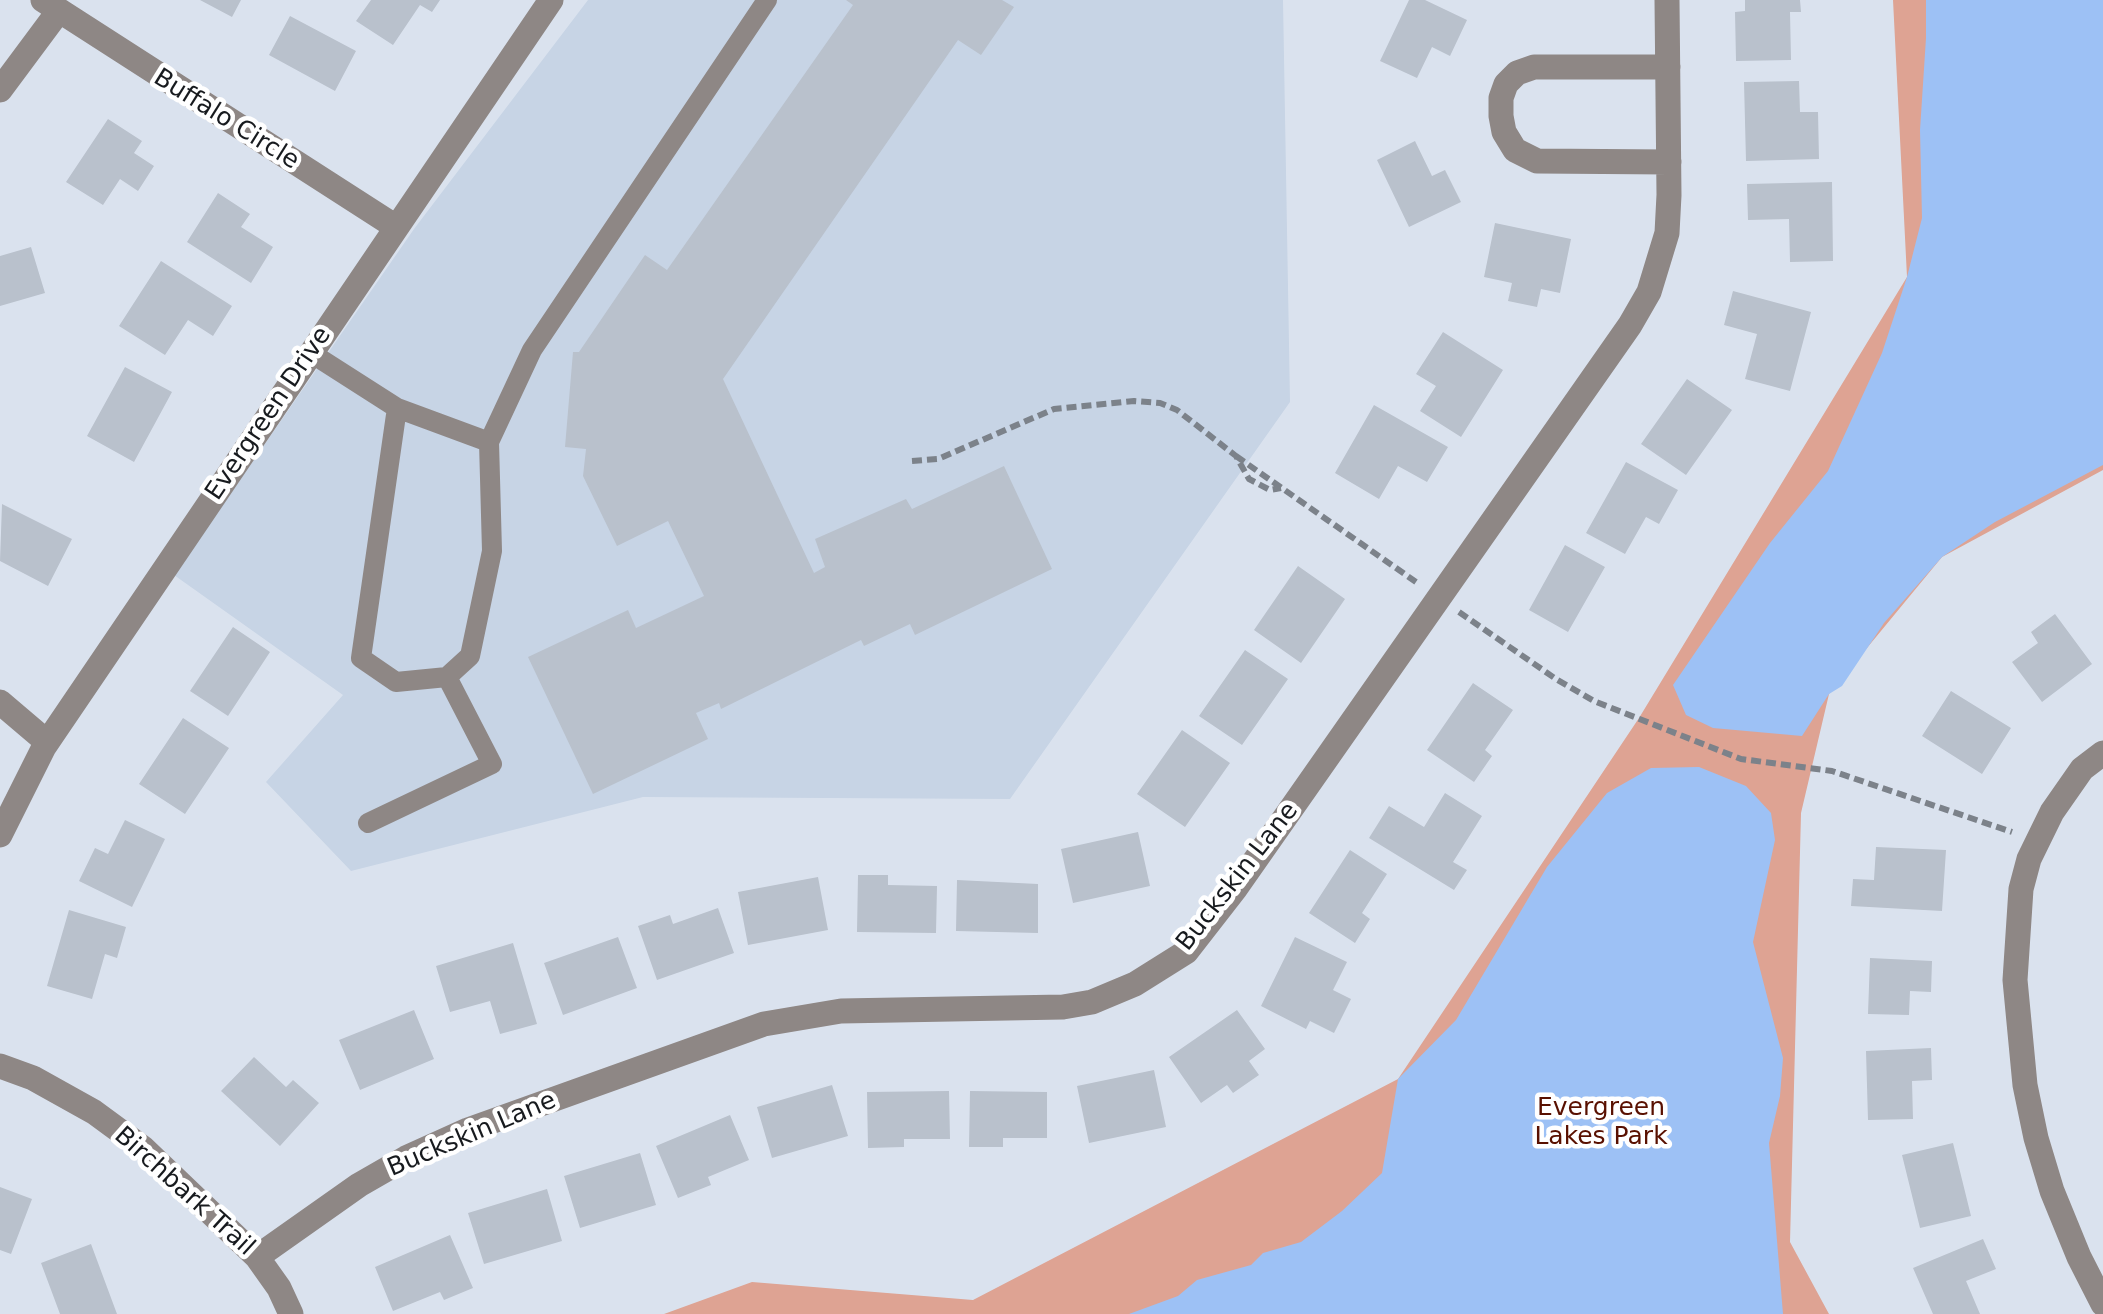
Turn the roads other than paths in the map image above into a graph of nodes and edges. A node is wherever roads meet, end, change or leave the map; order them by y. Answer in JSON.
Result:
{"nodes":[{"id":1,"x":550,"y":0,"type":"edge"},
{"id":2,"x":767,"y":0,"type":"edge"},
{"id":3,"x":1667,"y":0,"type":"edge"},
{"id":4,"x":50,"y":6,"type":"edge"},
{"id":5,"x":1668,"y":67,"type":"junction"},
{"id":6,"x":0,"y":90,"type":"edge"},
{"id":7,"x":1669,"y":162,"type":"junction"},
{"id":8,"x":396,"y":227,"type":"junction"},
{"id":9,"x":311,"y":353,"type":"junction"},
{"id":10,"x":397,"y":408,"type":"junction"},
{"id":11,"x":489,"y":442,"type":"junction"},
{"id":12,"x":447,"y":677,"type":"junction"},
{"id":13,"x":0,"y":702,"type":"edge"},
{"id":14,"x":48,"y":742,"type":"junction"},
{"id":15,"x":2103,"y":754,"type":"edge"},
{"id":16,"x":368,"y":823,"type":"dead end"},
{"id":17,"x":0,"y":835,"type":"edge"},
{"id":18,"x":0,"y":1066,"type":"edge"},
{"id":19,"x":257,"y":1258,"type":"junction"},
{"id":20,"x":2103,"y":1304,"type":"edge"},
{"id":21,"x":291,"y":1314,"type":"edge"}],
"edges":[{"from":1,"to":8,"type":"street","name":"Evergreen Drive"},
{"from":2,"to":11,"type":"lane"},
{"from":3,"to":5,"type":"street","name":"Buckskin Lane"},
{"from":4,"to":6,"type":"street","name":"Buffalo Circle"},
{"from":4,"to":8,"type":"street","name":"Buffalo Circle"},
{"from":5,"to":7,"type":"street","name":"Buckskin Lane"},
{"from":5,"to":7,"type":"street"},
{"from":7,"to":19,"type":"street","name":"Buckskin Lane"},
{"from":8,"to":9,"type":"street","name":"Evergreen Drive"},
{"from":9,"to":10,"type":"lane"},
{"from":9,"to":14,"type":"street","name":"Evergreen Drive"},
{"from":10,"to":11,"type":"lane"},
{"from":10,"to":12,"type":"lane"},
{"from":11,"to":12,"type":"lane"},
{"from":12,"to":16,"type":"lane"},
{"from":13,"to":14,"type":"street"},
{"from":14,"to":17,"type":"street","name":"Evergreen Drive"},
{"from":15,"to":20,"type":"street"},
{"from":18,"to":19,"type":"street","name":"Birchbark Trail"},
{"from":19,"to":21,"type":"street","name":"Birchbark Trail"}]}
